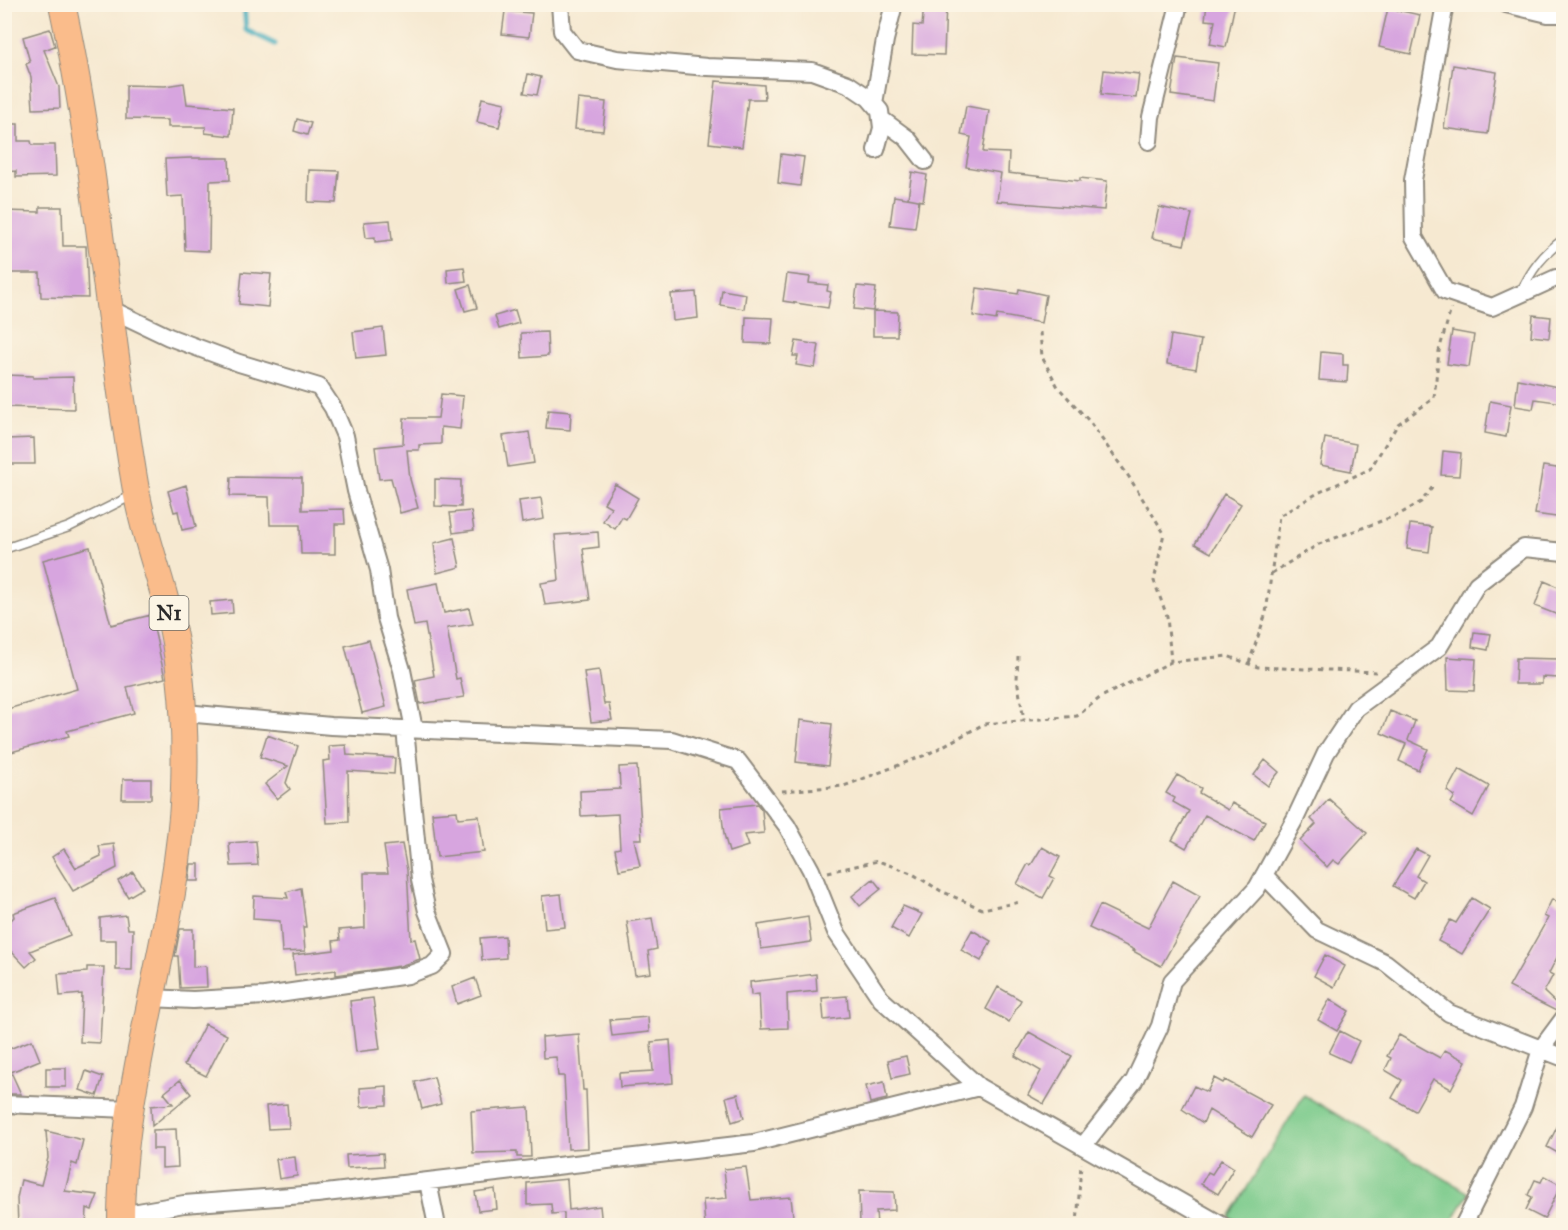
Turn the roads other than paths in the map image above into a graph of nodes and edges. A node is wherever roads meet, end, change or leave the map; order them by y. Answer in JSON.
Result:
{"nodes":[{"id":1,"x":62,"y":4,"type":"edge"},
{"id":2,"x":560,"y":4,"type":"edge"},
{"id":3,"x":894,"y":4,"type":"edge"},
{"id":4,"x":1179,"y":4,"type":"edge"},
{"id":5,"x":1444,"y":4,"type":"edge"},
{"id":6,"x":1506,"y":4,"type":"edge"},
{"id":7,"x":1563,"y":14,"type":"edge"},
{"id":8,"x":874,"y":103,"type":"junction"},
{"id":9,"x":881,"y":119,"type":"junction"},
{"id":10,"x":1149,"y":141,"type":"dead end"},
{"id":11,"x":876,"y":150,"type":"dead end"},
{"id":12,"x":925,"y":161,"type":"dead end"},
{"id":13,"x":1563,"y":238,"type":"edge"},
{"id":14,"x":1563,"y":278,"type":"edge"},
{"id":15,"x":1519,"y":295,"type":"junction"},
{"id":16,"x":108,"y":308,"type":"junction"},
{"id":17,"x":136,"y":494,"type":"junction"},
{"id":18,"x":4,"y":549,"type":"edge"},
{"id":19,"x":1563,"y":552,"type":"edge"},
{"id":20,"x":184,"y":713,"type":"junction"},
{"id":21,"x":409,"y":729,"type":"junction"},
{"id":22,"x":1264,"y":875,"type":"junction"},
{"id":23,"x":150,"y":998,"type":"junction"},
{"id":24,"x":1563,"y":1018,"type":"edge"},
{"id":25,"x":1541,"y":1049,"type":"junction"},
{"id":26,"x":1563,"y":1058,"type":"edge"},
{"id":27,"x":979,"y":1087,"type":"junction"},
{"id":28,"x":4,"y":1104,"type":"edge"},
{"id":29,"x":129,"y":1109,"type":"junction"},
{"id":30,"x":1083,"y":1146,"type":"junction"},
{"id":31,"x":428,"y":1182,"type":"junction"},
{"id":32,"x":121,"y":1220,"type":"edge"},
{"id":33,"x":437,"y":1226,"type":"edge"},
{"id":34,"x":1223,"y":1226,"type":"edge"},
{"id":35,"x":1463,"y":1226,"type":"edge"}],
"edges":[{"from":1,"to":16,"type":"main road","number":"N1"},
{"from":2,"to":8,"type":"street"},
{"from":3,"to":8,"type":"street"},
{"from":4,"to":10,"type":"street"},
{"from":5,"to":15,"type":"street"},
{"from":6,"to":7,"type":"street"},
{"from":8,"to":9,"type":"street"},
{"from":9,"to":11,"type":"street"},
{"from":9,"to":12,"type":"street"},
{"from":13,"to":15,"type":"lane"},
{"from":14,"to":15,"type":"street"},
{"from":16,"to":17,"type":"main road","number":"N1"},
{"from":16,"to":21,"type":"street"},
{"from":17,"to":18,"type":"lane"},
{"from":17,"to":20,"type":"main road","number":"N1"},
{"from":19,"to":22,"type":"street"},
{"from":20,"to":21,"type":"street"},
{"from":20,"to":23,"type":"main road","number":"N1"},
{"from":21,"to":23,"type":"street"},
{"from":21,"to":27,"type":"street"},
{"from":22,"to":25,"type":"street"},
{"from":22,"to":30,"type":"street"},
{"from":23,"to":29,"type":"main road","number":"N1"},
{"from":24,"to":25,"type":"street"},
{"from":25,"to":26,"type":"street"},
{"from":25,"to":35,"type":"street"},
{"from":27,"to":30,"type":"street"},
{"from":27,"to":31,"type":"street"},
{"from":28,"to":29,"type":"street"},
{"from":29,"to":32,"type":"main road","number":"N1"},
{"from":30,"to":34,"type":"street"},
{"from":31,"to":32,"type":"street"},
{"from":31,"to":33,"type":"street"}]}
